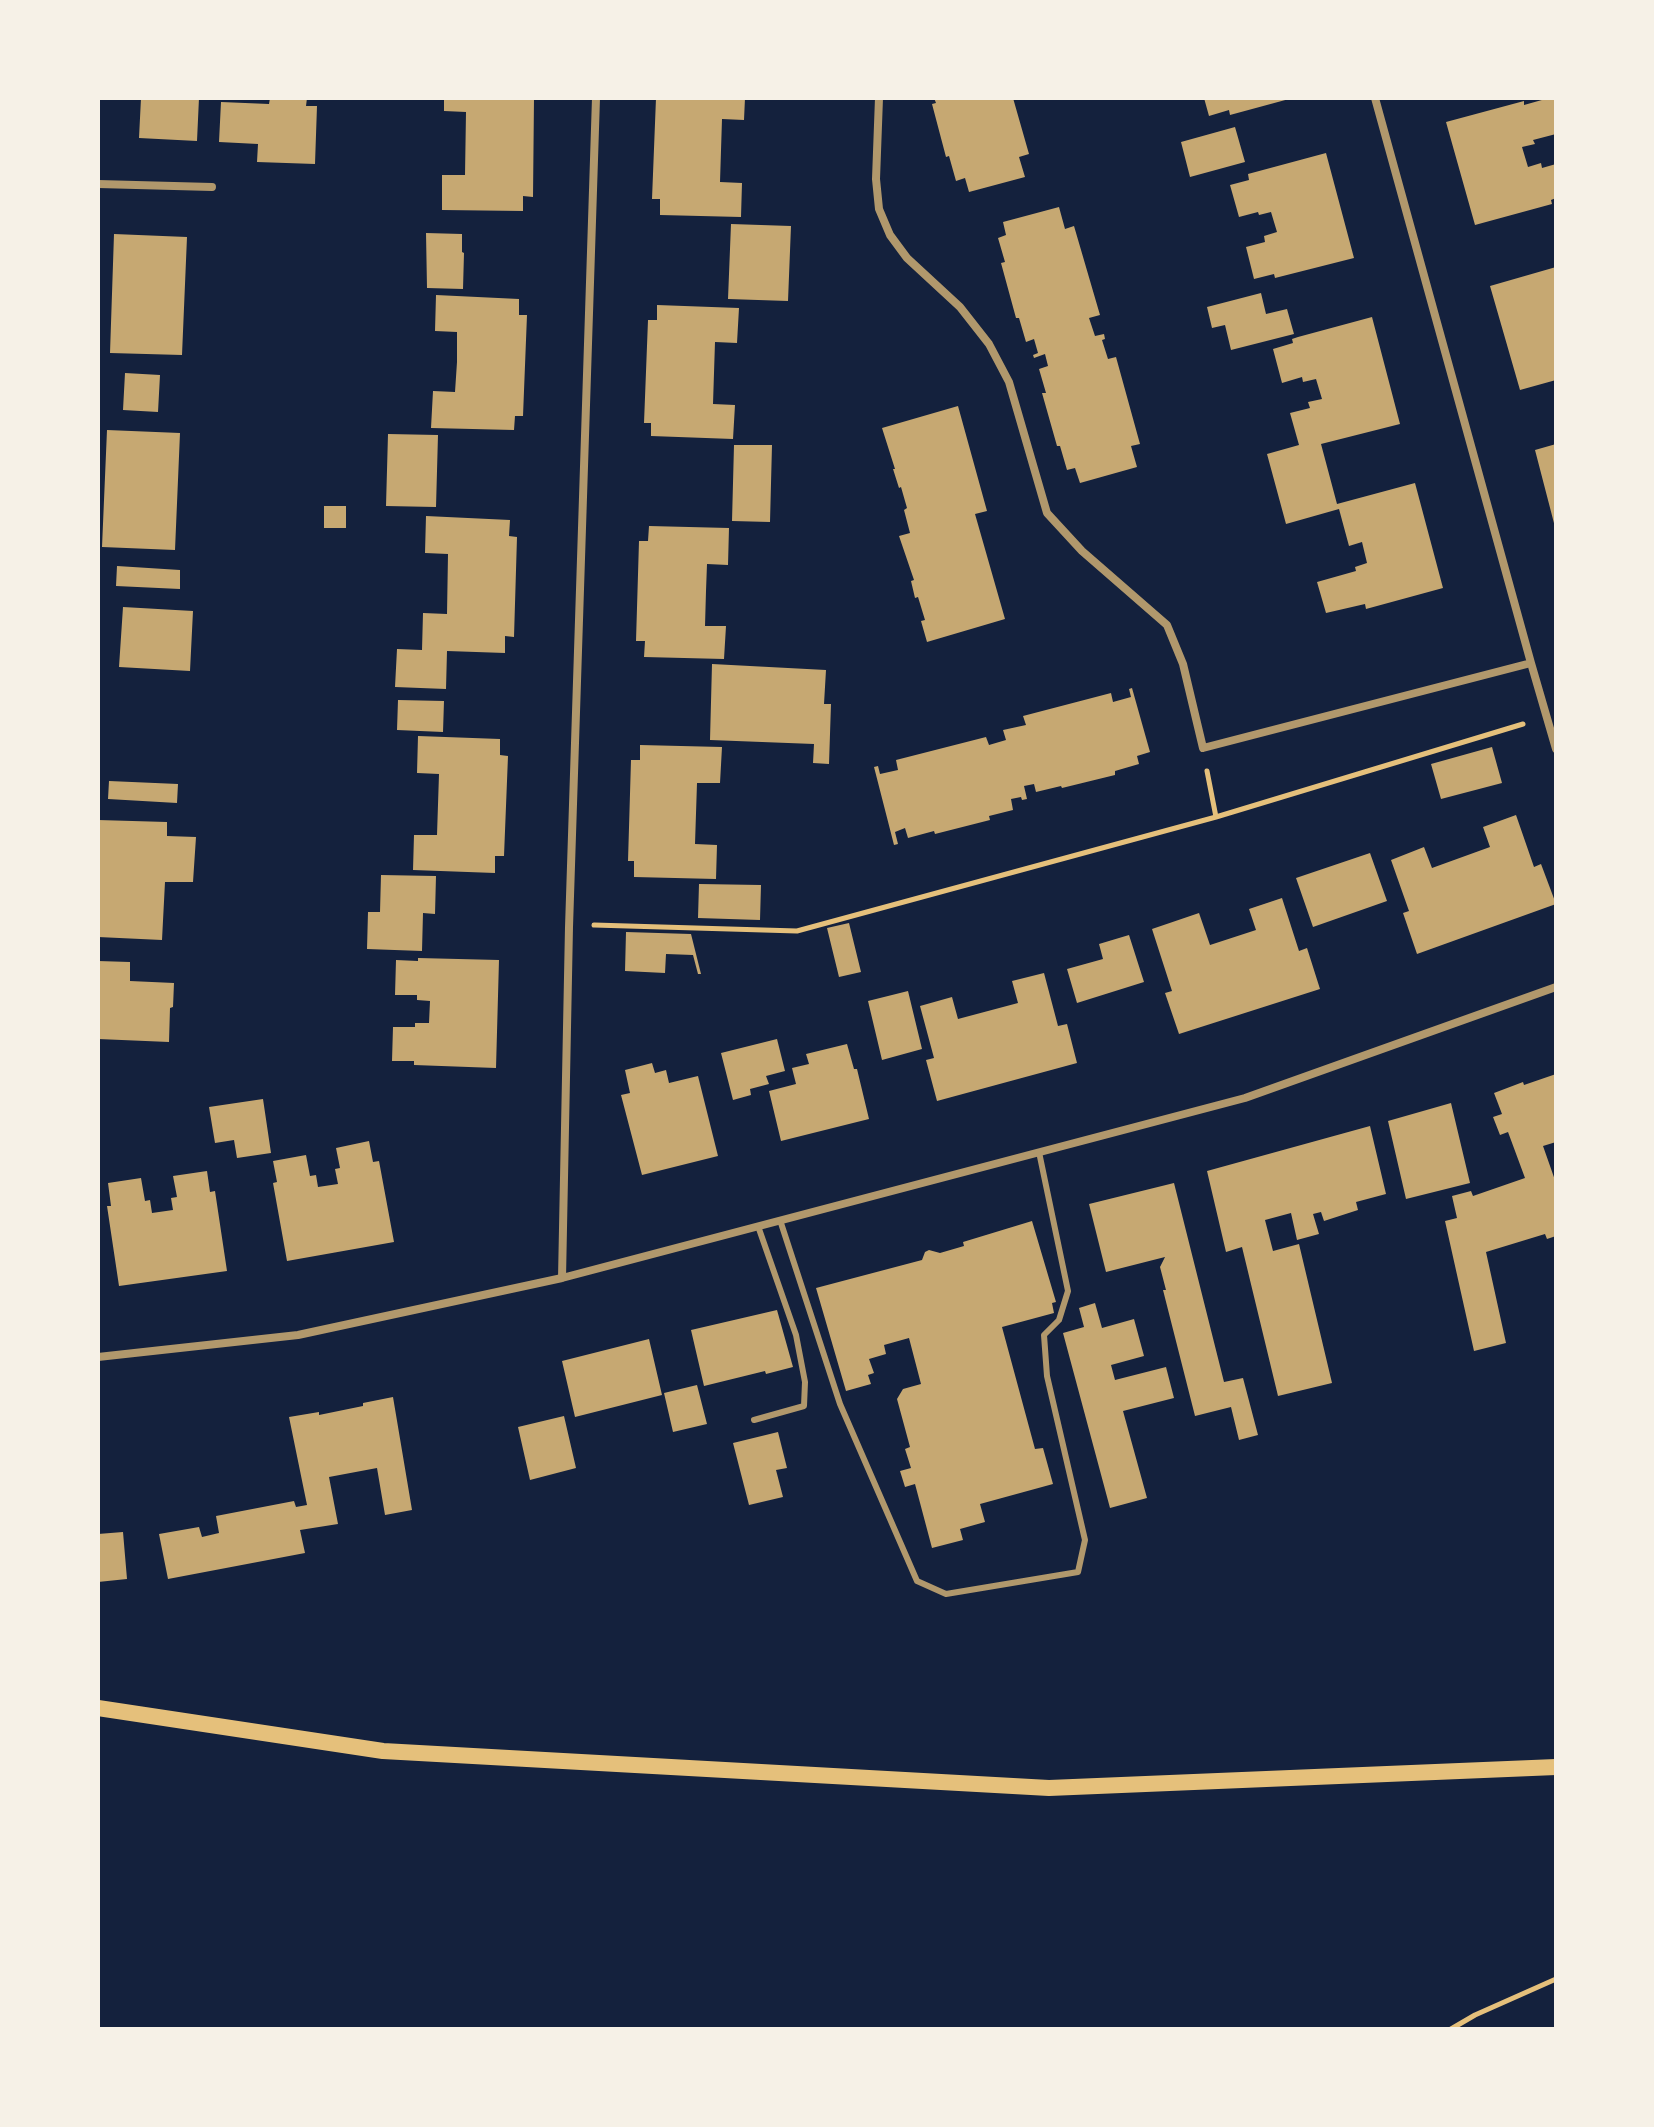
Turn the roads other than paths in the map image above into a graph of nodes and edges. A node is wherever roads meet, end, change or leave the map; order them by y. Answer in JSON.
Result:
{"nodes":[{"id":1,"x":596,"y":98,"type":"edge"},
{"id":2,"x":879,"y":98,"type":"edge"},
{"id":3,"x":1375,"y":98,"type":"edge"},
{"id":4,"x":98,"y":184,"type":"edge"},
{"id":5,"x":212,"y":187,"type":"dead end"},
{"id":6,"x":1531,"y":663,"type":"junction"},
{"id":7,"x":1556,"y":749,"type":"edge"},
{"id":8,"x":1556,"y":987,"type":"edge"},
{"id":9,"x":1039,"y":1152,"type":"junction"},
{"id":10,"x":780,"y":1220,"type":"junction"},
{"id":11,"x":758,"y":1226,"type":"junction"},
{"id":12,"x":562,"y":1278,"type":"junction"},
{"id":13,"x":98,"y":1357,"type":"edge"},
{"id":14,"x":754,"y":1420,"type":"dead end"},
{"id":15,"x":98,"y":1708,"type":"edge"},
{"id":16,"x":1556,"y":1767,"type":"edge"}],
"edges":[{"from":1,"to":12,"type":"street"},
{"from":2,"to":6,"type":"street"},
{"from":3,"to":6,"type":"street"},
{"from":4,"to":5,"type":"street"},
{"from":6,"to":7,"type":"street"},
{"from":8,"to":9,"type":"street"},
{"from":9,"to":10,"type":"street"},
{"from":9,"to":10,"type":"lane"},
{"from":10,"to":11,"type":"street"},
{"from":11,"to":12,"type":"street"},
{"from":11,"to":14,"type":"lane"},
{"from":12,"to":13,"type":"street"},
{"from":15,"to":16,"type":"main road"}]}
